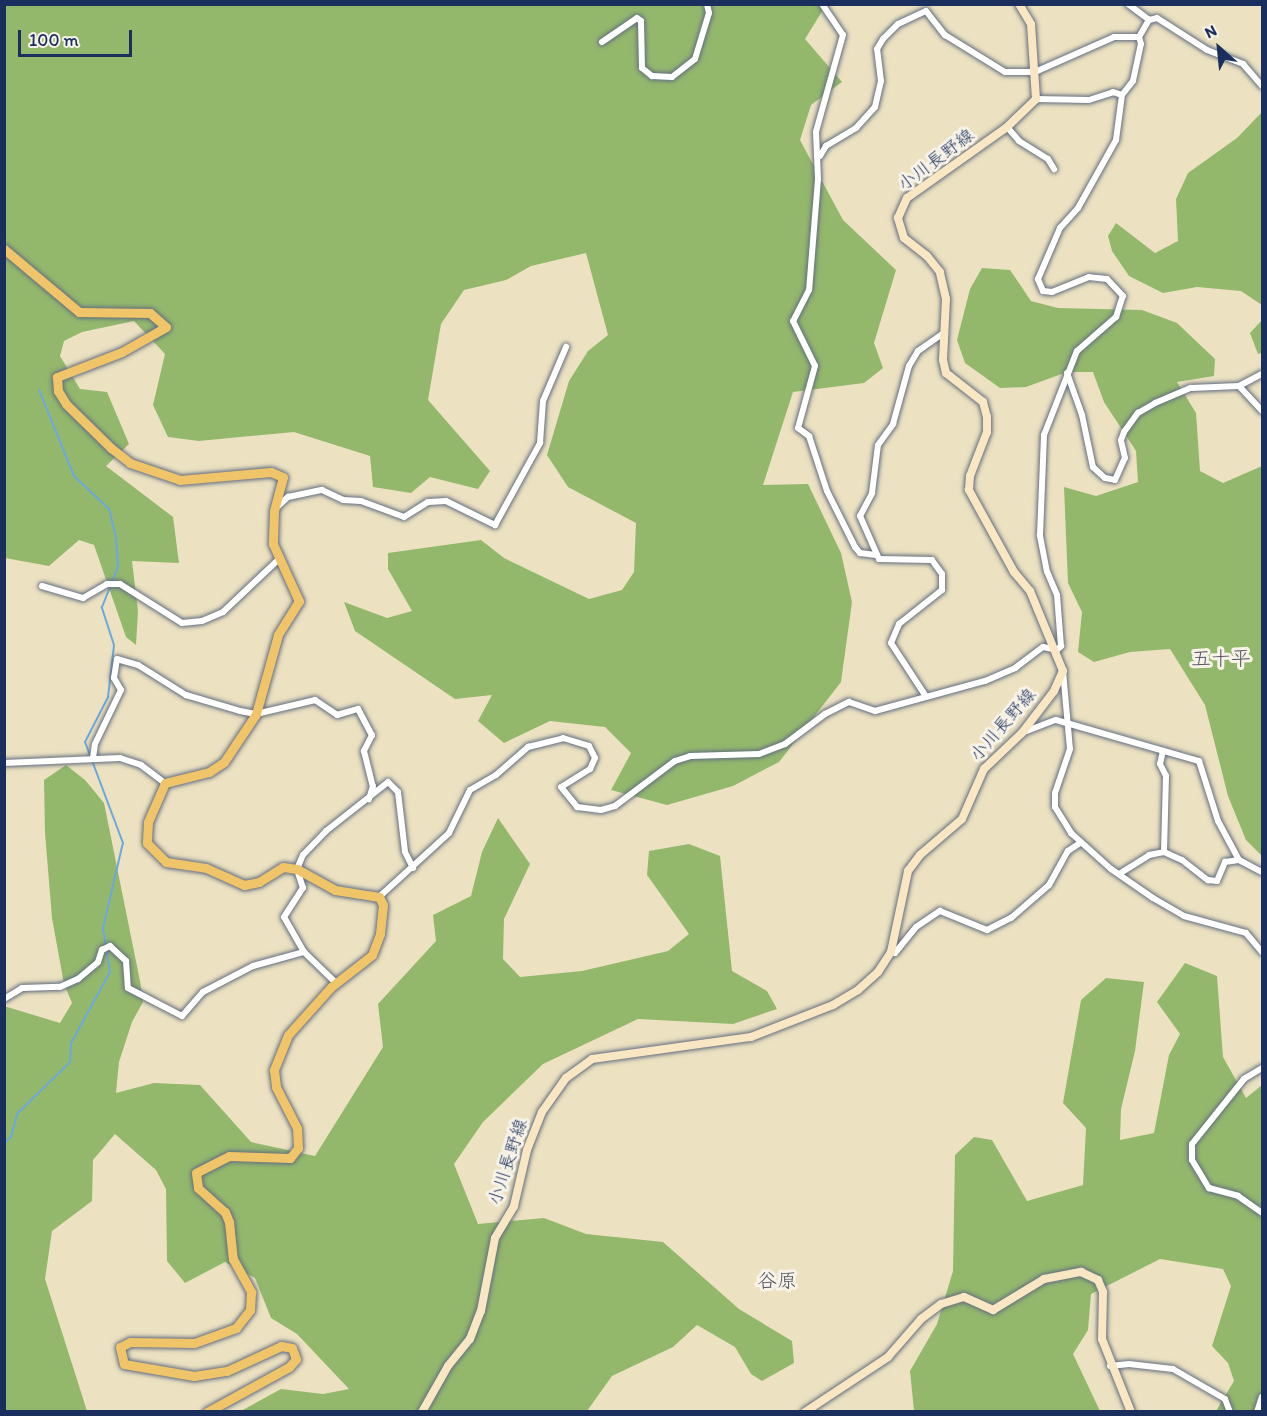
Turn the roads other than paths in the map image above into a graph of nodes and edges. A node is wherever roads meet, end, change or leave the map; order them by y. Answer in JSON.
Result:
{"nodes":[{"id":1,"x":707,"y":4,"type":"edge"},
{"id":2,"x":822,"y":4,"type":"edge"},
{"id":3,"x":920,"y":4,"type":"edge"},
{"id":4,"x":1019,"y":4,"type":"edge"},
{"id":5,"x":1128,"y":4,"type":"edge"},
{"id":6,"x":926,"y":11,"type":"junction"},
{"id":7,"x":1149,"y":20,"type":"junction"},
{"id":8,"x":1139,"y":37,"type":"junction"},
{"id":9,"x":602,"y":42,"type":"dead end"},
{"id":10,"x":1035,"y":72,"type":"junction"},
{"id":11,"x":1263,"y":86,"type":"edge"},
{"id":12,"x":1122,"y":95,"type":"junction"},
{"id":13,"x":1036,"y":99,"type":"junction"},
{"id":14,"x":1007,"y":127,"type":"junction"},
{"id":15,"x":819,"y":158,"type":"junction"},
{"id":16,"x":1054,"y":169,"type":"dead end"},
{"id":17,"x":4,"y":249,"type":"edge"},
{"id":18,"x":944,"y":333,"type":"junction"},
{"id":19,"x":566,"y":347,"type":"dead end"},
{"id":20,"x":1067,"y":372,"type":"junction"},
{"id":21,"x":1263,"y":374,"type":"edge"},
{"id":22,"x":1239,"y":386,"type":"junction"},
{"id":23,"x":1263,"y":411,"type":"edge"},
{"id":24,"x":274,"y":511,"type":"junction"},
{"id":25,"x":876,"y":555,"type":"junction"},
{"id":26,"x":278,"y":560,"type":"junction"},
{"id":27,"x":42,"y":586,"type":"dead end"},
{"id":28,"x":1057,"y":650,"type":"junction"},
{"id":29,"x":1063,"y":671,"type":"junction"},
{"id":30,"x":925,"y":695,"type":"junction"},
{"id":31,"x":256,"y":714,"type":"junction"},
{"id":32,"x":1066,"y":722,"type":"junction"},
{"id":33,"x":1022,"y":733,"type":"junction"},
{"id":34,"x":1163,"y":751,"type":"junction"},
{"id":35,"x":93,"y":758,"type":"junction"},
{"id":36,"x":4,"y":763,"type":"edge"},
{"id":37,"x":165,"y":783,"type":"junction"},
{"id":38,"x":369,"y":799,"type":"junction"},
{"id":39,"x":1080,"y":843,"type":"junction"},
{"id":40,"x":1164,"y":852,"type":"junction"},
{"id":41,"x":1239,"y":861,"type":"junction"},
{"id":42,"x":413,"y":868,"type":"junction"},
{"id":43,"x":297,"y":869,"type":"junction"},
{"id":44,"x":1263,"y":872,"type":"edge"},
{"id":45,"x":1119,"y":874,"type":"junction"},
{"id":46,"x":380,"y":897,"type":"junction"},
{"id":47,"x":1262,"y":949,"type":"edge"},
{"id":48,"x":304,"y":952,"type":"junction"},
{"id":49,"x":891,"y":952,"type":"junction"},
{"id":50,"x":336,"y":983,"type":"junction"},
{"id":51,"x":4,"y":999,"type":"edge"},
{"id":52,"x":1263,"y":1068,"type":"edge"},
{"id":53,"x":1263,"y":1213,"type":"edge"},
{"id":54,"x":1110,"y":1366,"type":"junction"},
{"id":55,"x":1263,"y":1397,"type":"edge"},
{"id":56,"x":207,"y":1412,"type":"edge"},
{"id":57,"x":422,"y":1412,"type":"edge"},
{"id":58,"x":805,"y":1412,"type":"edge"},
{"id":59,"x":1131,"y":1412,"type":"edge"},
{"id":60,"x":1230,"y":1412,"type":"edge"},
{"id":61,"x":1257,"y":1412,"type":"edge"}],
"edges":[{"from":1,"to":9,"type":"street"},
{"from":2,"to":15,"type":"street"},
{"from":3,"to":6,"type":"street"},
{"from":4,"to":10,"type":"main road"},
{"from":5,"to":7,"type":"street"},
{"from":6,"to":10,"type":"street"},
{"from":6,"to":15,"type":"street"},
{"from":7,"to":8,"type":"street"},
{"from":7,"to":11,"type":"street"},
{"from":8,"to":10,"type":"street"},
{"from":8,"to":12,"type":"street"},
{"from":10,"to":13,"type":"main road"},
{"from":12,"to":13,"type":"street"},
{"from":12,"to":20,"type":"street"},
{"from":13,"to":14,"type":"main road","name":"小川長野線"},
{"from":14,"to":16,"type":"street"},
{"from":14,"to":18,"type":"main road","name":"小川長野線"},
{"from":15,"to":25,"type":"street"},
{"from":17,"to":24,"type":"main road"},
{"from":18,"to":25,"type":"street"},
{"from":18,"to":28,"type":"main road","name":"小川長野線"},
{"from":19,"to":24,"type":"street"},
{"from":20,"to":22,"type":"street"},
{"from":20,"to":28,"type":"street"},
{"from":21,"to":22,"type":"street"},
{"from":22,"to":23,"type":"street"},
{"from":24,"to":26,"type":"main road"},
{"from":25,"to":30,"type":"street"},
{"from":26,"to":27,"type":"street"},
{"from":26,"to":31,"type":"main road"},
{"from":28,"to":29,"type":"main road","name":"小川長野線"},
{"from":28,"to":30,"type":"street"},
{"from":29,"to":32,"type":"street"},
{"from":29,"to":33,"type":"main road","name":"小川長野線"},
{"from":30,"to":42,"type":"street"},
{"from":31,"to":35,"type":"street"},
{"from":31,"to":37,"type":"main road"},
{"from":31,"to":38,"type":"street"},
{"from":32,"to":33,"type":"street"},
{"from":32,"to":34,"type":"street"},
{"from":32,"to":39,"type":"street"},
{"from":33,"to":49,"type":"main road","name":"小川長野線"},
{"from":34,"to":40,"type":"street"},
{"from":34,"to":41,"type":"street"},
{"from":35,"to":36,"type":"street"},
{"from":35,"to":37,"type":"street"},
{"from":37,"to":43,"type":"main road"},
{"from":38,"to":42,"type":"street"},
{"from":38,"to":43,"type":"street"},
{"from":39,"to":45,"type":"street"},
{"from":39,"to":49,"type":"street"},
{"from":40,"to":41,"type":"street"},
{"from":40,"to":45,"type":"street"},
{"from":41,"to":44,"type":"street"},
{"from":42,"to":46,"type":"street"},
{"from":43,"to":46,"type":"main road"},
{"from":43,"to":48,"type":"street"},
{"from":45,"to":47,"type":"street"},
{"from":46,"to":50,"type":"main road"},
{"from":48,"to":50,"type":"street"},
{"from":48,"to":51,"type":"street"},
{"from":49,"to":57,"type":"main road","name":"小川長野線"},
{"from":50,"to":56,"type":"main road"},
{"from":52,"to":53,"type":"street"},
{"from":54,"to":58,"type":"main road"},
{"from":54,"to":59,"type":"main road"},
{"from":54,"to":60,"type":"street"},
{"from":55,"to":61,"type":"street"}]}
